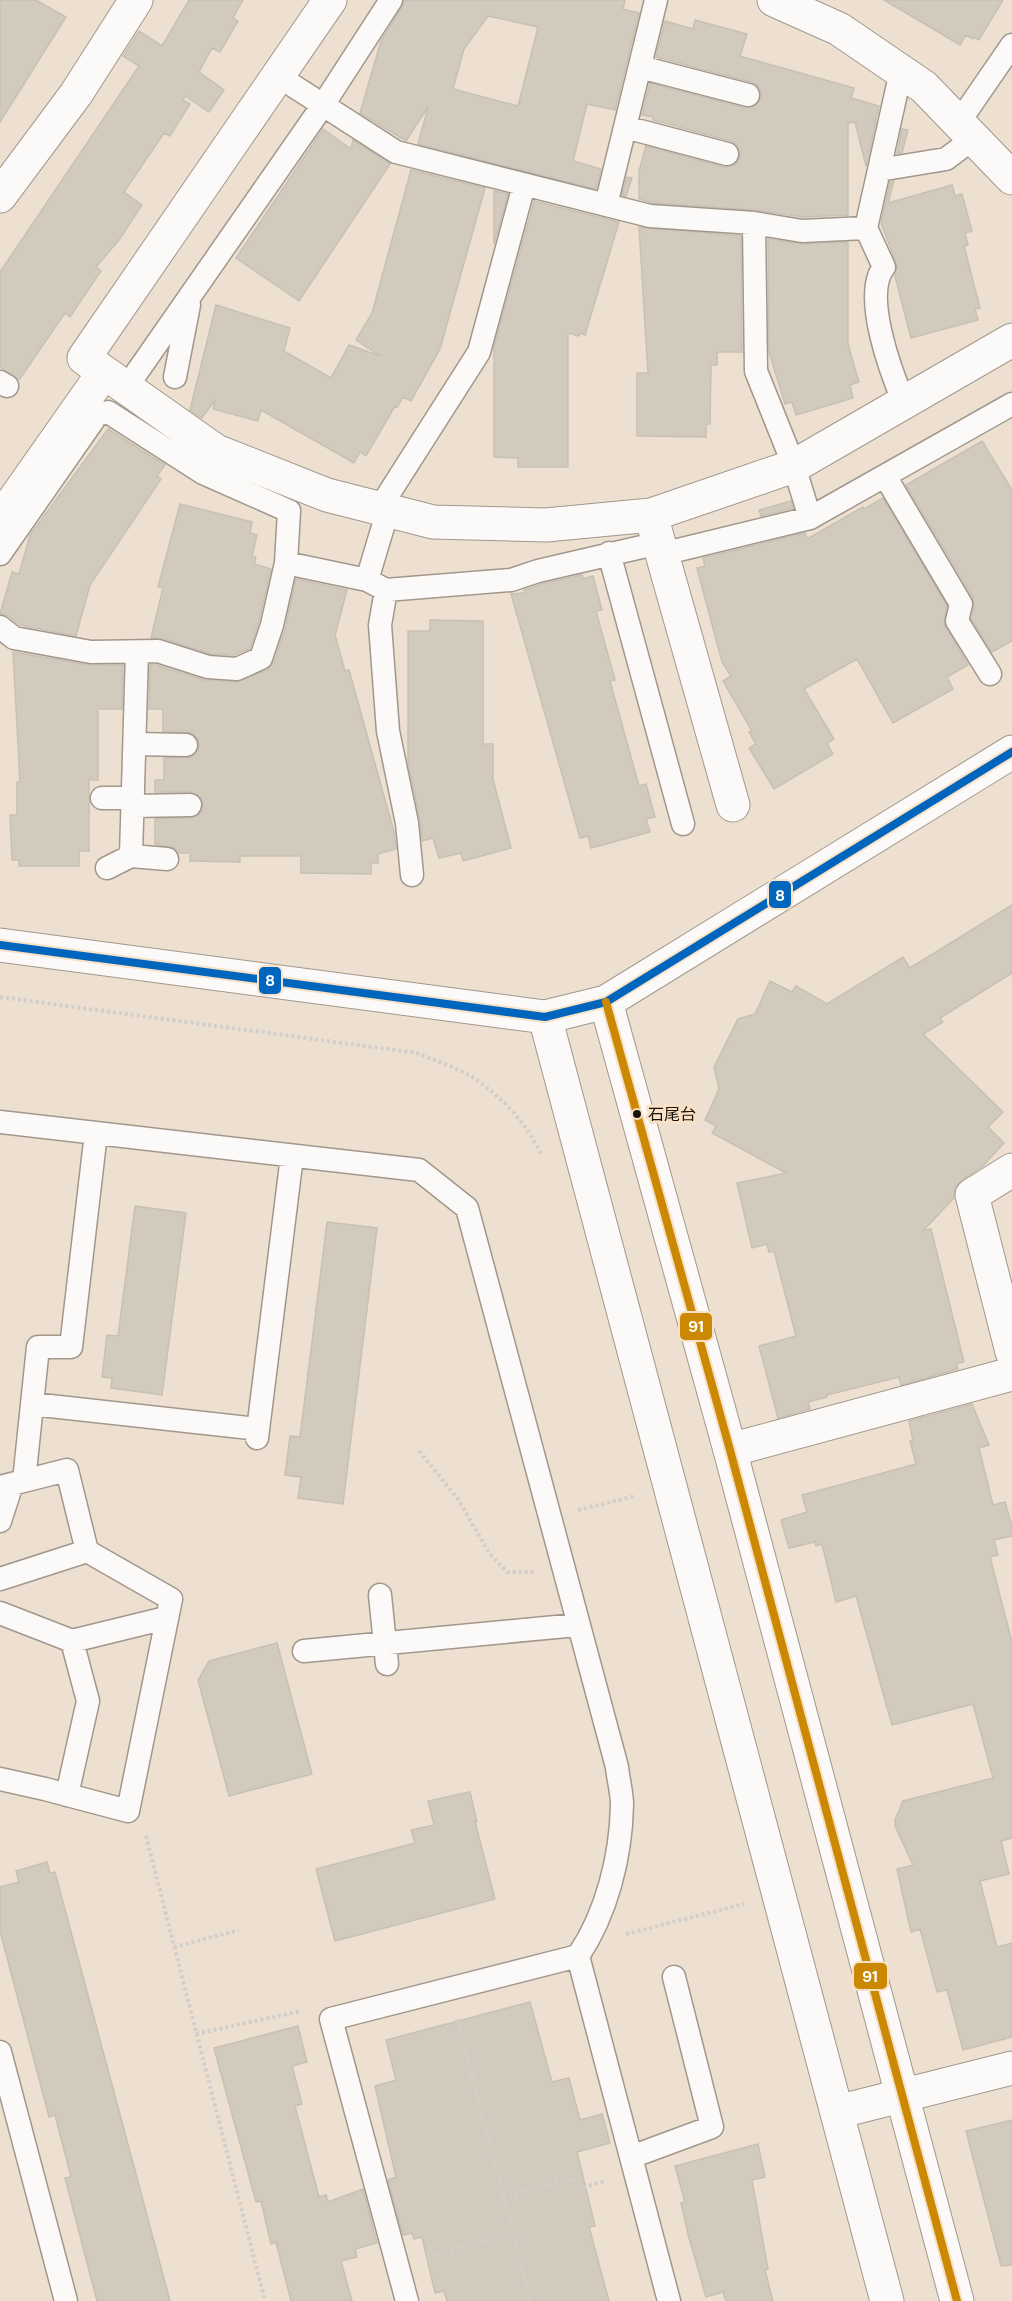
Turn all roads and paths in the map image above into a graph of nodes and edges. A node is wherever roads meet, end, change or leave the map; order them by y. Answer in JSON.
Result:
{"nodes":[{"id":1,"x":136,"y":0,"type":"edge"},
{"id":2,"x":330,"y":0,"type":"edge"},
{"id":3,"x":391,"y":0,"type":"edge"},
{"id":4,"x":656,"y":0,"type":"edge"},
{"id":5,"x":774,"y":0,"type":"edge"},
{"id":6,"x":1012,"y":45,"type":"edge"},
{"id":7,"x":640,"y":67,"type":"junction"},
{"id":8,"x":900,"y":71,"type":"junction"},
{"id":9,"x":278,"y":76,"type":"junction"},
{"id":10,"x":748,"y":95,"type":"dead end"},
{"id":11,"x":323,"y":105,"type":"junction"},
{"id":12,"x":625,"y":127,"type":"junction"},
{"id":13,"x":967,"y":130,"type":"junction"},
{"id":14,"x":727,"y":154,"type":"dead end"},
{"id":15,"x":879,"y":170,"type":"junction"},
{"id":16,"x":1012,"y":178,"type":"edge"},
{"id":17,"x":524,"y":184,"type":"junction"},
{"id":18,"x":0,"y":196,"type":"edge"},
{"id":19,"x":606,"y":205,"type":"junction"},
{"id":20,"x":754,"y":223,"type":"junction"},
{"id":21,"x":866,"y":228,"type":"junction"},
{"id":22,"x":191,"y":295,"type":"junction"},
{"id":23,"x":1012,"y":340,"type":"edge"},
{"id":24,"x":175,"y":376,"type":"dead end"},
{"id":25,"x":115,"y":380,"type":"junction"},
{"id":26,"x":904,"y":403,"type":"junction"},
{"id":27,"x":1012,"y":404,"type":"edge"},
{"id":28,"x":794,"y":466,"type":"junction"},
{"id":29,"x":885,"y":476,"type":"junction"},
{"id":30,"x":383,"y":509,"type":"junction"},
{"id":31,"x":810,"y":518,"type":"junction"},
{"id":32,"x":0,"y":520,"type":"edge"},
{"id":33,"x":658,"y":537,"type":"junction"},
{"id":34,"x":609,"y":553,"type":"junction"},
{"id":35,"x":0,"y":554,"type":"edge"},
{"id":36,"x":286,"y":563,"type":"junction"},
{"id":37,"x":376,"y":585,"type":"junction"},
{"id":38,"x":0,"y":627,"type":"edge"},
{"id":39,"x":137,"y":652,"type":"junction"},
{"id":40,"x":990,"y":674,"type":"dead end"},
{"id":41,"x":135,"y":744,"type":"junction"},
{"id":42,"x":186,"y":745,"type":"dead end"},
{"id":43,"x":1012,"y":752,"type":"edge"},
{"id":44,"x":102,"y":798,"type":"dead end"},
{"id":45,"x":133,"y":802,"type":"junction"},
{"id":46,"x":190,"y":805,"type":"dead end"},
{"id":47,"x":733,"y":805,"type":"dead end"},
{"id":48,"x":683,"y":824,"type":"dead end"},
{"id":49,"x":131,"y":856,"type":"junction"},
{"id":50,"x":167,"y":859,"type":"dead end"},
{"id":51,"x":107,"y":868,"type":"dead end"},
{"id":52,"x":412,"y":875,"type":"dead end"},
{"id":53,"x":0,"y":945,"type":"edge"},
{"id":54,"x":606,"y":1002,"type":"junction"},
{"id":55,"x":545,"y":1017,"type":"junction"},
{"id":56,"x":0,"y":1122,"type":"edge"},
{"id":57,"x":96,"y":1133,"type":"junction"},
{"id":58,"x":292,"y":1156,"type":"junction"},
{"id":59,"x":1012,"y":1170,"type":"edge"},
{"id":60,"x":1012,"y":1353,"type":"edge"},
{"id":61,"x":1012,"y":1374,"type":"edge"},
{"id":62,"x":32,"y":1404,"type":"junction"},
{"id":63,"x":730,"y":1450,"type":"junction"},
{"id":64,"x":419,"y":1451,"type":"dead end"},
{"id":65,"x":12,"y":1484,"type":"edge"},
{"id":66,"x":639,"y":1495,"type":"dead end"},
{"id":67,"x":549,"y":1517,"type":"junction"},
{"id":68,"x":0,"y":1521,"type":"edge"},
{"id":69,"x":87,"y":1551,"type":"junction"},
{"id":70,"x":543,"y":1572,"type":"dead end"},
{"id":71,"x":0,"y":1579,"type":"edge"},
{"id":72,"x":380,"y":1595,"type":"dead end"},
{"id":73,"x":0,"y":1613,"type":"edge"},
{"id":74,"x":166,"y":1618,"type":"junction"},
{"id":75,"x":577,"y":1625,"type":"junction"},
{"id":76,"x":72,"y":1641,"type":"junction"},
{"id":77,"x":304,"y":1651,"type":"dead end"},
{"id":78,"x":387,"y":1654,"type":"junction"},
{"id":79,"x":0,"y":1779,"type":"edge"},
{"id":80,"x":67,"y":1796,"type":"junction"},
{"id":81,"x":128,"y":1811,"type":"junction"},
{"id":82,"x":747,"y":1904,"type":"dead end"},
{"id":83,"x":239,"y":1930,"type":"dead end"},
{"id":84,"x":591,"y":1936,"type":"junction"},
{"id":85,"x":174,"y":1947,"type":"junction"},
{"id":86,"x":578,"y":1956,"type":"junction"},
{"id":87,"x":674,"y":1977,"type":"dead end"},
{"id":88,"x":449,"y":1989,"type":"junction"},
{"id":89,"x":312,"y":2008,"type":"dead end"},
{"id":90,"x":196,"y":2034,"type":"junction"},
{"id":91,"x":0,"y":2052,"type":"edge"},
{"id":92,"x":1012,"y":2068,"type":"edge"},
{"id":93,"x":5,"y":2092,"type":"edge"},
{"id":94,"x":904,"y":2096,"type":"junction"},
{"id":95,"x":837,"y":2112,"type":"junction"},
{"id":96,"x":633,"y":2165,"type":"junction"},
{"id":97,"x":503,"y":2197,"type":"junction"},
{"id":98,"x":513,"y":2233,"type":"junction"},
{"id":99,"x":397,"y":2265,"type":"junction"},
{"id":100,"x":66,"y":2301,"type":"edge"},
{"id":101,"x":266,"y":2301,"type":"edge"},
{"id":102,"x":407,"y":2301,"type":"edge"},
{"id":103,"x":531,"y":2301,"type":"edge"},
{"id":104,"x":669,"y":2301,"type":"edge"},
{"id":105,"x":887,"y":2301,"type":"edge"},
{"id":106,"x":957,"y":2301,"type":"edge"}],
"edges":[{"from":1,"to":18,"type":"street"},
{"from":2,"to":9,"type":"street"},
{"from":3,"to":11,"type":"lane"},
{"from":4,"to":7,"type":"lane"},
{"from":5,"to":8,"type":"street"},
{"from":6,"to":13,"type":"lane"},
{"from":7,"to":10,"type":"lane"},
{"from":7,"to":12,"type":"lane"},
{"from":8,"to":13,"type":"street"},
{"from":8,"to":15,"type":"lane"},
{"from":9,"to":11,"type":"lane"},
{"from":9,"to":25,"type":"street"},
{"from":11,"to":17,"type":"lane"},
{"from":11,"to":22,"type":"lane"},
{"from":12,"to":14,"type":"lane"},
{"from":12,"to":19,"type":"lane"},
{"from":13,"to":15,"type":"lane"},
{"from":13,"to":16,"type":"street"},
{"from":15,"to":21,"type":"lane"},
{"from":17,"to":19,"type":"lane"},
{"from":17,"to":30,"type":"lane"},
{"from":19,"to":20,"type":"lane"},
{"from":20,"to":21,"type":"lane"},
{"from":20,"to":28,"type":"lane"},
{"from":21,"to":26,"type":"lane"},
{"from":22,"to":24,"type":"lane"},
{"from":22,"to":25,"type":"lane"},
{"from":23,"to":26,"type":"street"},
{"from":25,"to":30,"type":"street"},
{"from":25,"to":32,"type":"street"},
{"from":26,"to":28,"type":"street"},
{"from":27,"to":29,"type":"lane"},
{"from":28,"to":31,"type":"lane"},
{"from":28,"to":33,"type":"street"},
{"from":29,"to":31,"type":"lane"},
{"from":29,"to":40,"type":"lane"},
{"from":30,"to":33,"type":"street"},
{"from":30,"to":37,"type":"lane"},
{"from":31,"to":33,"type":"lane"},
{"from":33,"to":34,"type":"lane"},
{"from":33,"to":47,"type":"street"},
{"from":34,"to":37,"type":"lane"},
{"from":34,"to":48,"type":"lane"},
{"from":35,"to":36,"type":"lane"},
{"from":36,"to":37,"type":"lane"},
{"from":36,"to":39,"type":"lane"},
{"from":37,"to":52,"type":"lane"},
{"from":38,"to":39,"type":"lane"},
{"from":39,"to":41,"type":"lane"},
{"from":41,"to":42,"type":"lane"},
{"from":41,"to":45,"type":"lane"},
{"from":43,"to":54,"type":"street"},
{"from":44,"to":45,"type":"lane"},
{"from":45,"to":46,"type":"lane"},
{"from":45,"to":49,"type":"lane"},
{"from":49,"to":50,"type":"lane"},
{"from":49,"to":51,"type":"lane"},
{"from":53,"to":55,"type":"street"},
{"from":54,"to":55,"type":"street"},
{"from":54,"to":63,"type":"street"},
{"from":55,"to":95,"type":"street"},
{"from":56,"to":57,"type":"lane"},
{"from":57,"to":58,"type":"lane"},
{"from":57,"to":62,"type":"lane"},
{"from":58,"to":62,"type":"lane"},
{"from":58,"to":67,"type":"lane"},
{"from":59,"to":60,"type":"street"},
{"from":61,"to":63,"type":"street"},
{"from":62,"to":65,"type":"lane"},
{"from":63,"to":94,"type":"street"},
{"from":64,"to":70,"type":"path"},
{"from":65,"to":68,"type":"lane"},
{"from":65,"to":69,"type":"lane"},
{"from":66,"to":67,"type":"path"},
{"from":67,"to":75,"type":"lane"},
{"from":69,"to":71,"type":"lane"},
{"from":69,"to":74,"type":"lane"},
{"from":72,"to":78,"type":"lane"},
{"from":73,"to":76,"type":"lane"},
{"from":74,"to":76,"type":"lane"},
{"from":74,"to":81,"type":"lane"},
{"from":75,"to":78,"type":"lane"},
{"from":75,"to":84,"type":"lane"},
{"from":76,"to":80,"type":"lane"},
{"from":77,"to":78,"type":"lane"},
{"from":79,"to":80,"type":"lane"},
{"from":80,"to":81,"type":"lane"},
{"from":81,"to":85,"type":"path"},
{"from":82,"to":84,"type":"path"},
{"from":83,"to":85,"type":"path"},
{"from":84,"to":86,"type":"lane"},
{"from":85,"to":90,"type":"path"},
{"from":86,"to":88,"type":"lane"},
{"from":86,"to":96,"type":"lane"},
{"from":87,"to":96,"type":"lane"},
{"from":88,"to":97,"type":"path"},
{"from":88,"to":99,"type":"lane"},
{"from":89,"to":90,"type":"path"},
{"from":90,"to":101,"type":"path"},
{"from":91,"to":93,"type":"lane"},
{"from":92,"to":94,"type":"street"},
{"from":93,"to":100,"type":"lane"},
{"from":94,"to":95,"type":"street"},
{"from":94,"to":106,"type":"street"},
{"from":95,"to":105,"type":"street"},
{"from":96,"to":97,"type":"path"},
{"from":96,"to":104,"type":"lane"},
{"from":97,"to":98,"type":"path"},
{"from":98,"to":99,"type":"path"},
{"from":98,"to":103,"type":"path"},
{"from":99,"to":102,"type":"lane"}]}
